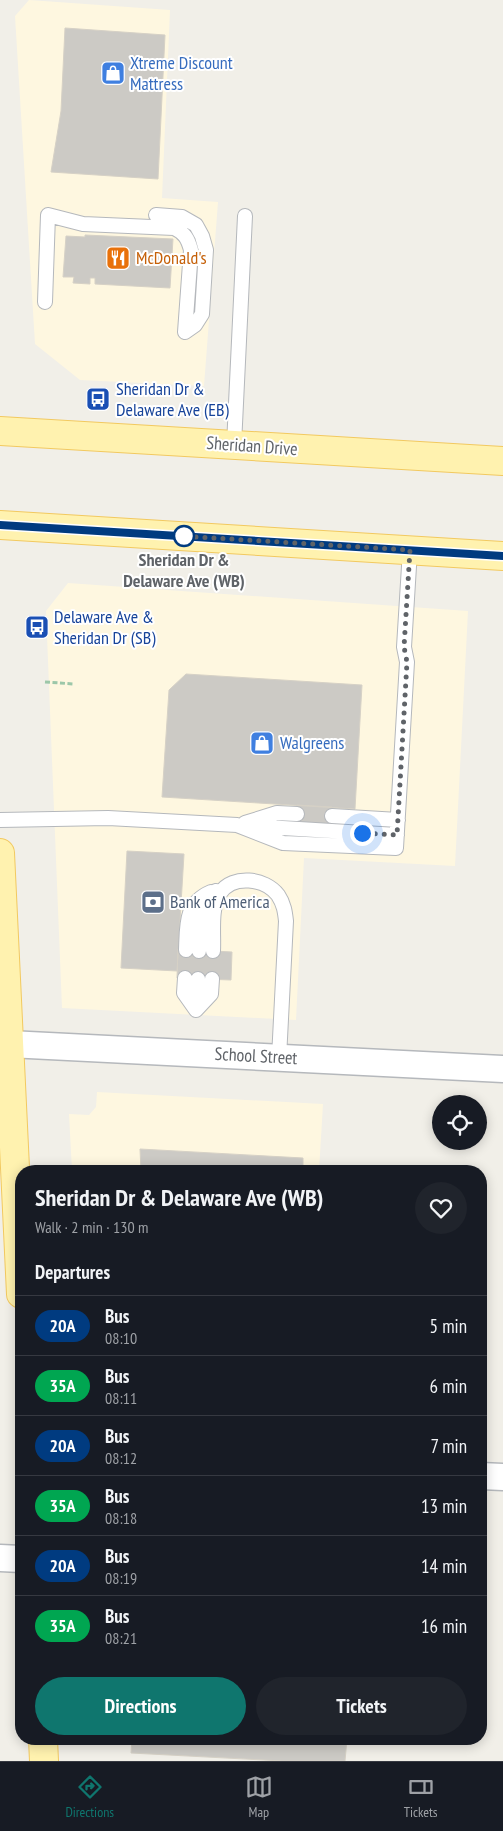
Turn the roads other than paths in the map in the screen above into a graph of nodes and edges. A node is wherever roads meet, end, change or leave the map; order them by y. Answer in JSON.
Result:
{"nodes":[{"id":1,"x":156,"y":215,"type":"dead end"},
{"id":2,"x":246,"y":216,"type":"dead end"},
{"id":3,"x":44,"y":302,"type":"dead end"},
{"id":4,"x":0,"y":431,"type":"edge"},
{"id":5,"x":234,"y":445,"type":"junction"},
{"id":6,"x":503,"y":462,"type":"edge"},
{"id":7,"x":0,"y":525,"type":"edge"},
{"id":8,"x":410,"y":550,"type":"junction"},
{"id":9,"x":503,"y":556,"type":"edge"},
{"id":10,"x":297,"y":814,"type":"dead end"},
{"id":11,"x":332,"y":816,"type":"dead end"},
{"id":12,"x":0,"y":820,"type":"edge"},
{"id":13,"x":398,"y":820,"type":"junction"},
{"id":14,"x":237,"y":825,"type":"junction"},
{"id":15,"x":0,"y":853,"type":"edge"},
{"id":16,"x":230,"y":884,"type":"junction"},
{"id":17,"x":196,"y":1010,"type":"joint"},
{"id":18,"x":6,"y":1031,"type":"edge"},
{"id":19,"x":279,"y":1058,"type":"junction"},
{"id":20,"x":503,"y":1068,"type":"edge"},
{"id":21,"x":15,"y":1189,"type":"edge"},
{"id":22,"x":487,"y":1476,"type":"edge"},
{"id":23,"x":503,"y":1477,"type":"edge"},
{"id":24,"x":0,"y":1558,"type":"edge"},
{"id":25,"x":15,"y":1559,"type":"edge"},
{"id":26,"x":43,"y":1745,"type":"edge"},
{"id":27,"x":44,"y":1761,"type":"edge"}],
"edges":[{"from":1,"to":3,"type":"lane"},
{"from":2,"to":5,"type":"lane"},
{"from":4,"to":5,"type":"main road","name":"Sheridan Drive"},
{"from":5,"to":6,"type":"main road","name":"Sheridan Drive"},
{"from":7,"to":8,"type":"main road"},
{"from":8,"to":9,"type":"main road"},
{"from":8,"to":13,"type":"lane"},
{"from":10,"to":14,"type":"lane"},
{"from":11,"to":13,"type":"lane"},
{"from":12,"to":14,"type":"lane"},
{"from":13,"to":14,"type":"lane"},
{"from":15,"to":18,"type":"main road"},
{"from":16,"to":16,"type":"lane"},
{"from":16,"to":19,"type":"lane"},
{"from":17,"to":17,"type":"lane"},
{"from":18,"to":19,"type":"street","name":"School Street"},
{"from":18,"to":21,"type":"main road"},
{"from":19,"to":20,"type":"street","name":"School Street"},
{"from":22,"to":23,"type":"street"},
{"from":24,"to":25,"type":"street"},
{"from":26,"to":27,"type":"main road"}]}
